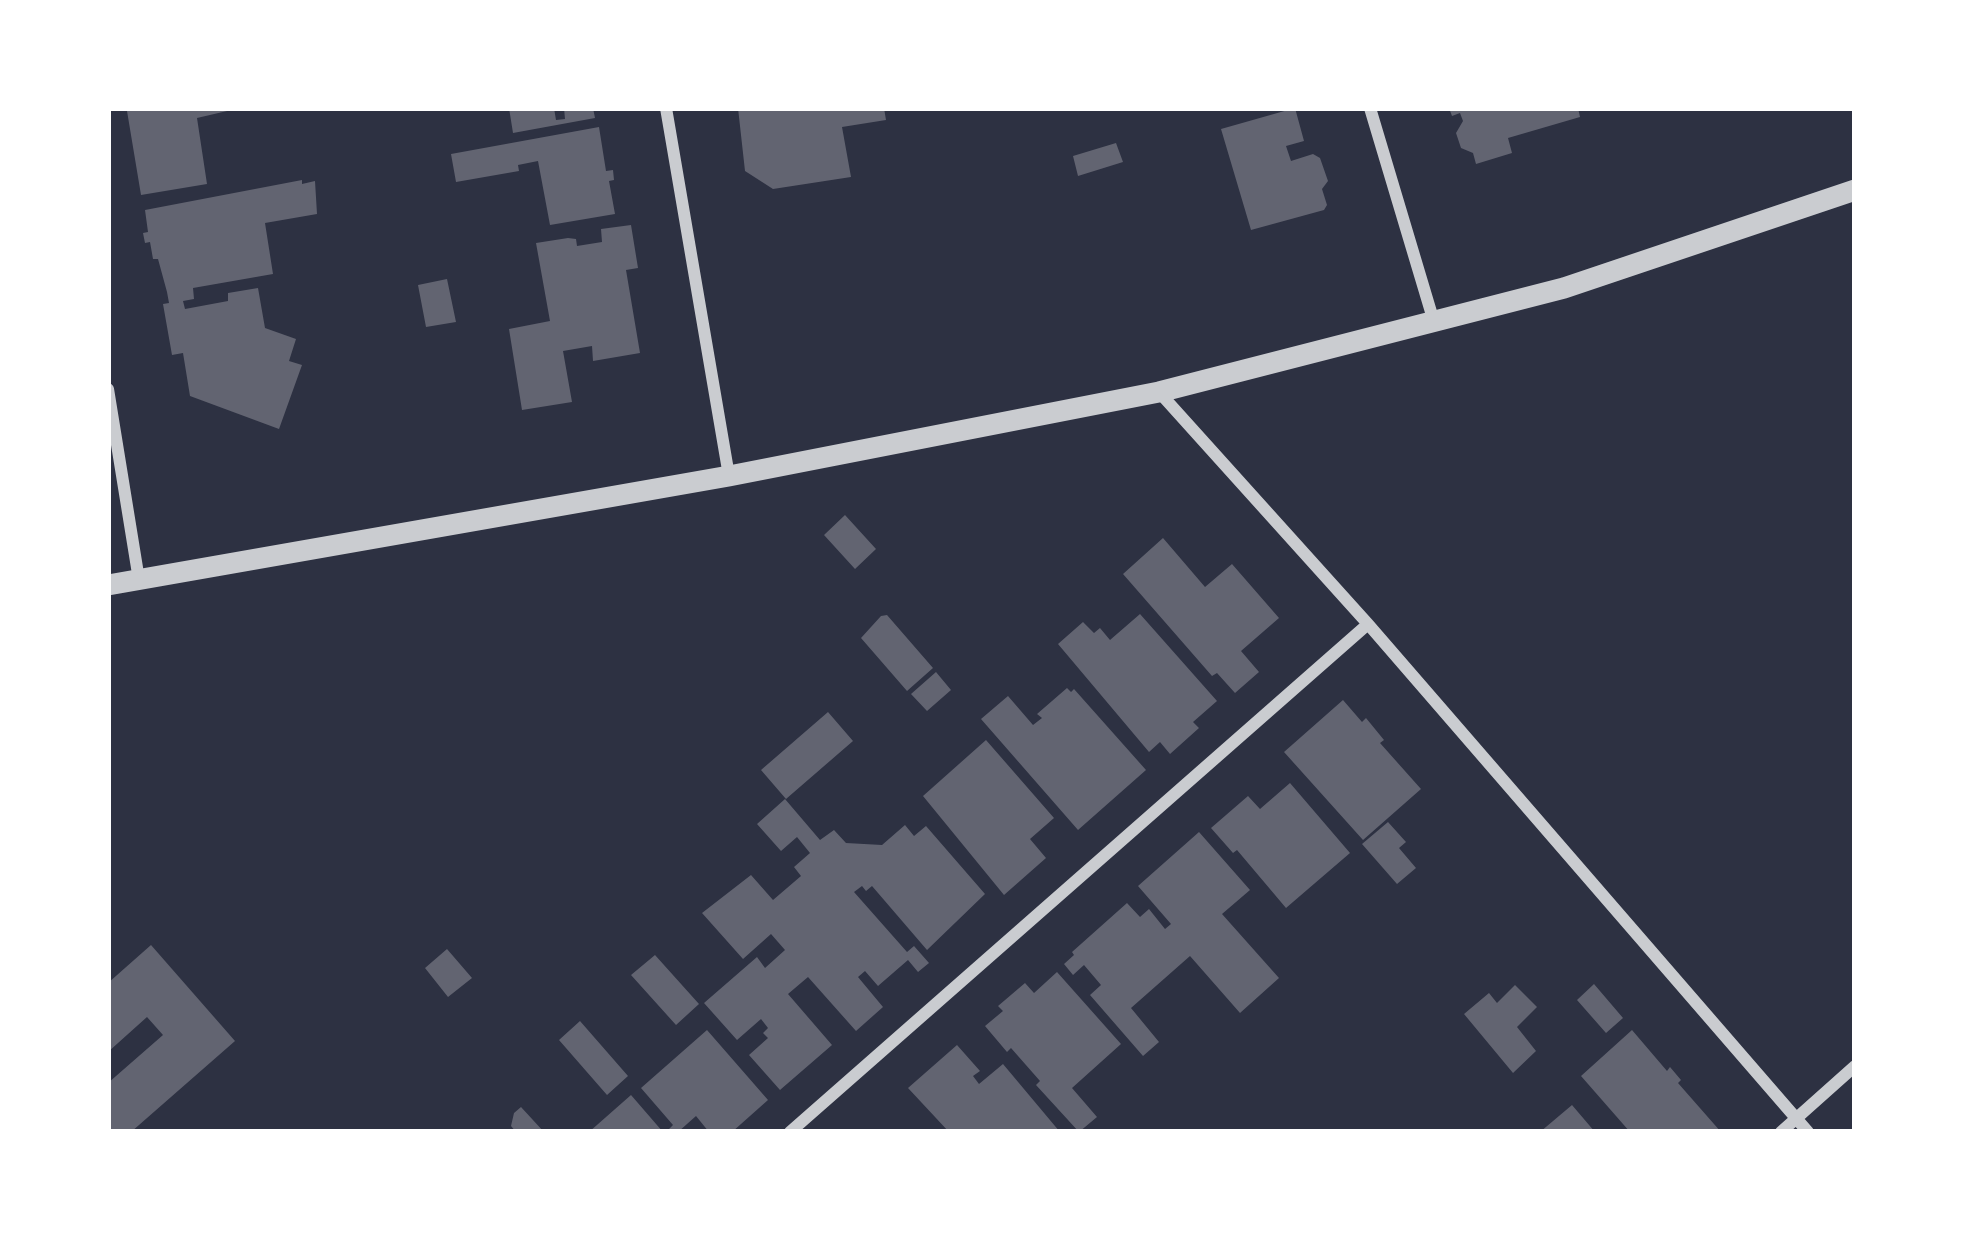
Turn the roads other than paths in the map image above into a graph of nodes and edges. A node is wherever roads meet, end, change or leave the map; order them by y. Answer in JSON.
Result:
{"nodes":[{"id":1,"x":666,"y":108,"type":"edge"},
{"id":2,"x":1370,"y":108,"type":"edge"},
{"id":3,"x":1855,"y":190,"type":"edge"},
{"id":4,"x":1434,"y":323,"type":"junction"},
{"id":5,"x":108,"y":389,"type":"edge"},
{"id":6,"x":1159,"y":392,"type":"junction"},
{"id":7,"x":729,"y":476,"type":"junction"},
{"id":8,"x":139,"y":580,"type":"junction"},
{"id":9,"x":108,"y":585,"type":"edge"},
{"id":10,"x":1368,"y":624,"type":"junction"},
{"id":11,"x":1855,"y":1066,"type":"edge"},
{"id":12,"x":1796,"y":1118,"type":"junction"},
{"id":13,"x":790,"y":1132,"type":"edge"},
{"id":14,"x":1781,"y":1132,"type":"edge"},
{"id":15,"x":1808,"y":1132,"type":"edge"}],
"edges":[{"from":1,"to":7,"type":"street"},
{"from":2,"to":4,"type":"street"},
{"from":3,"to":4,"type":"street"},
{"from":4,"to":6,"type":"street"},
{"from":5,"to":8,"type":"street"},
{"from":6,"to":7,"type":"street"},
{"from":6,"to":10,"type":"street"},
{"from":7,"to":8,"type":"street"},
{"from":8,"to":9,"type":"street"},
{"from":10,"to":12,"type":"street"},
{"from":10,"to":13,"type":"street"},
{"from":11,"to":12,"type":"street"},
{"from":12,"to":14,"type":"street"},
{"from":12,"to":15,"type":"street"}]}
